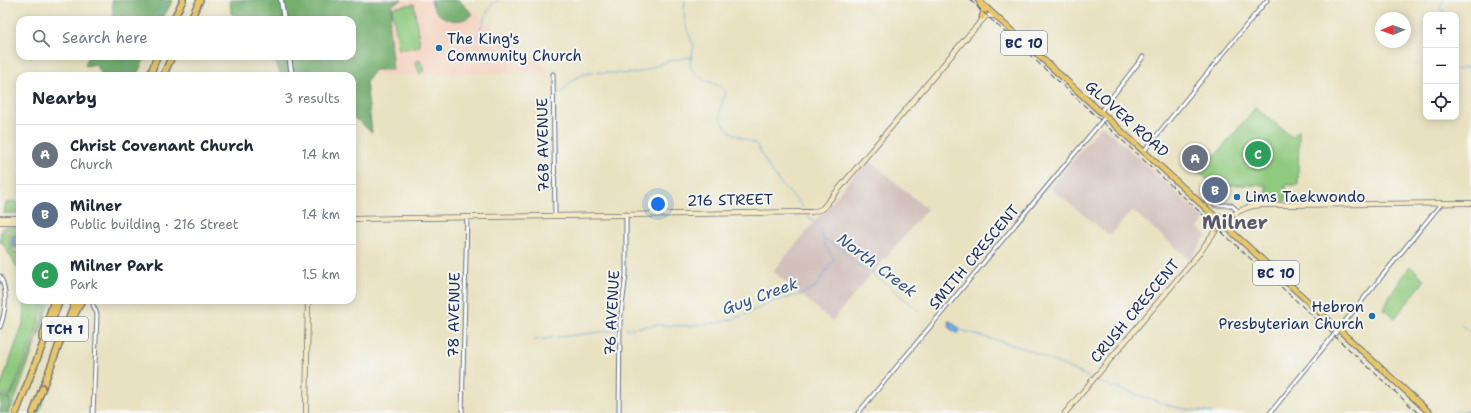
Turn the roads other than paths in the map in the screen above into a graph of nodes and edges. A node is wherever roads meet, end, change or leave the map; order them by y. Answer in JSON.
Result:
{"nodes":[{"id":1,"x":183,"y":0,"type":"edge"},
{"id":2,"x":200,"y":0,"type":"edge"},
{"id":3,"x":281,"y":0,"type":"edge"},
{"id":4,"x":977,"y":0,"type":"edge"},
{"id":5,"x":982,"y":0,"type":"edge"},
{"id":6,"x":1267,"y":0,"type":"edge"},
{"id":7,"x":993,"y":13,"type":"junction"},
{"id":8,"x":175,"y":16,"type":"edge"},
{"id":9,"x":192,"y":16,"type":"edge"},
{"id":10,"x":283,"y":16,"type":"edge"},
{"id":11,"x":982,"y":17,"type":"junction"},
{"id":12,"x":966,"y":38,"type":"junction"},
{"id":13,"x":1143,"y":57,"type":"dead end"},
{"id":14,"x":155,"y":60,"type":"edge"},
{"id":15,"x":155,"y":60,"type":"edge"},
{"id":16,"x":170,"y":60,"type":"edge"},
{"id":17,"x":290,"y":60,"type":"edge"},
{"id":18,"x":148,"y":72,"type":"edge"},
{"id":19,"x":151,"y":72,"type":"edge"},
{"id":20,"x":166,"y":72,"type":"edge"},
{"id":21,"x":291,"y":72,"type":"edge"},
{"id":22,"x":553,"y":74,"type":"dead end"},
{"id":23,"x":1101,"y":111,"type":"junction"},
{"id":24,"x":1106,"y":116,"type":"junction"},
{"id":25,"x":1144,"y":151,"type":"junction"},
{"id":26,"x":1471,"y":203,"type":"edge"},
{"id":27,"x":1441,"y":204,"type":"junction"},
{"id":28,"x":1215,"y":205,"type":"dead end"},
{"id":29,"x":1238,"y":211,"type":"junction"},
{"id":30,"x":626,"y":214,"type":"junction"},
{"id":31,"x":555,"y":215,"type":"junction"},
{"id":32,"x":1213,"y":215,"type":"junction"},
{"id":33,"x":1233,"y":215,"type":"junction"},
{"id":34,"x":467,"y":217,"type":"junction"},
{"id":35,"x":0,"y":218,"type":"edge"},
{"id":36,"x":16,"y":218,"type":"edge"},
{"id":37,"x":356,"y":219,"type":"edge"},
{"id":38,"x":0,"y":222,"type":"edge"},
{"id":39,"x":16,"y":222,"type":"edge"},
{"id":40,"x":1223,"y":224,"type":"junction"},
{"id":41,"x":1216,"y":230,"type":"junction"},
{"id":42,"x":0,"y":276,"type":"edge"},
{"id":43,"x":53,"y":304,"type":"edge"},
{"id":44,"x":58,"y":304,"type":"edge"},
{"id":45,"x":75,"y":304,"type":"edge"},
{"id":46,"x":80,"y":304,"type":"edge"},
{"id":47,"x":308,"y":304,"type":"edge"},
{"id":48,"x":93,"y":305,"type":"dead end"},
{"id":49,"x":0,"y":327,"type":"edge"},
{"id":50,"x":1339,"y":330,"type":"junction"},
{"id":51,"x":54,"y":359,"type":"junction"},
{"id":52,"x":31,"y":374,"type":"junction"},
{"id":53,"x":16,"y":413,"type":"edge"},
{"id":54,"x":33,"y":413,"type":"edge"},
{"id":55,"x":93,"y":413,"type":"edge"},
{"id":56,"x":306,"y":413,"type":"edge"},
{"id":57,"x":462,"y":413,"type":"edge"},
{"id":58,"x":619,"y":413,"type":"edge"},
{"id":59,"x":858,"y":413,"type":"edge"},
{"id":60,"x":1065,"y":413,"type":"edge"},
{"id":61,"x":1270,"y":413,"type":"edge"},
{"id":62,"x":1430,"y":413,"type":"edge"}],
"edges":[{"from":1,"to":8,"type":"highway"},
{"from":2,"to":9,"type":"highway"},
{"from":3,"to":10,"type":"street"},
{"from":4,"to":7,"type":"highway","name":"GLOVER ROAD","number":"BC 10"},
{"from":4,"to":11,"type":"highway"},
{"from":5,"to":7,"type":"highway","name":"GLOVER ROAD","number":"BC 10"},
{"from":6,"to":25,"type":"street"},
{"from":7,"to":11,"type":"main road"},
{"from":7,"to":12,"type":"main road","name":"216 STREET"},
{"from":7,"to":23,"type":"highway","name":"GLOVER ROAD","number":"BC 10"},
{"from":11,"to":12,"type":"main road"},
{"from":12,"to":30,"type":"main road","name":"216 STREET"},
{"from":13,"to":23,"type":"street"},
{"from":14,"to":18,"type":"highway"},
{"from":15,"to":19,"type":"highway"},
{"from":16,"to":20,"type":"highway"},
{"from":17,"to":21,"type":"street"},
{"from":22,"to":31,"type":"street","name":"76B AVENUE"},
{"from":23,"to":24,"type":"highway","name":"GLOVER ROAD","number":"BC 10"},
{"from":24,"to":25,"type":"highway","name":"GLOVER ROAD","number":"BC 10"},
{"from":24,"to":59,"type":"street","name":"SMITH CRESCENT"},
{"from":25,"to":32,"type":"highway","name":"GLOVER ROAD","number":"BC 10"},
{"from":26,"to":27,"type":"main road"},
{"from":27,"to":29,"type":"main road"},
{"from":27,"to":50,"type":"street"},
{"from":28,"to":29,"type":"street"},
{"from":29,"to":33,"type":"main road"},
{"from":30,"to":31,"type":"main road","name":"216 STREET"},
{"from":30,"to":58,"type":"street","name":"76 AVENUE"},
{"from":31,"to":34,"type":"main road","name":"216 STREET"},
{"from":32,"to":33,"type":"highway"},
{"from":32,"to":40,"type":"highway","name":"GLOVER ROAD","number":"BC 10"},
{"from":32,"to":41,"type":"highway"},
{"from":33,"to":40,"type":"main road"},
{"from":34,"to":37,"type":"main road","name":"216 STREET"},
{"from":34,"to":57,"type":"street","name":"78 AVENUE"},
{"from":35,"to":36,"type":"main road"},
{"from":38,"to":39,"type":"main road"},
{"from":40,"to":41,"type":"main road","name":"CRUSH CRESCENT"},
{"from":40,"to":50,"type":"highway","name":"GLOVER ROAD","number":"BC 10"},
{"from":41,"to":60,"type":"main road","name":"CRUSH CRESCENT"},
{"from":42,"to":49,"type":"street"},
{"from":43,"to":52,"type":"highway"},
{"from":44,"to":52,"type":"highway","number":"TCH 1"},
{"from":45,"to":51,"type":"highway","number":"TCH 1"},
{"from":46,"to":51,"type":"highway"},
{"from":47,"to":56,"type":"main road"},
{"from":48,"to":55,"type":"street"},
{"from":50,"to":61,"type":"street"},
{"from":50,"to":62,"type":"highway","name":"GLOVER ROAD","number":"BC 10"},
{"from":54,"to":51,"type":"highway","number":"TCH 1","one_way":true},
{"from":52,"to":53,"type":"highway","number":"TCH 1"}]}
